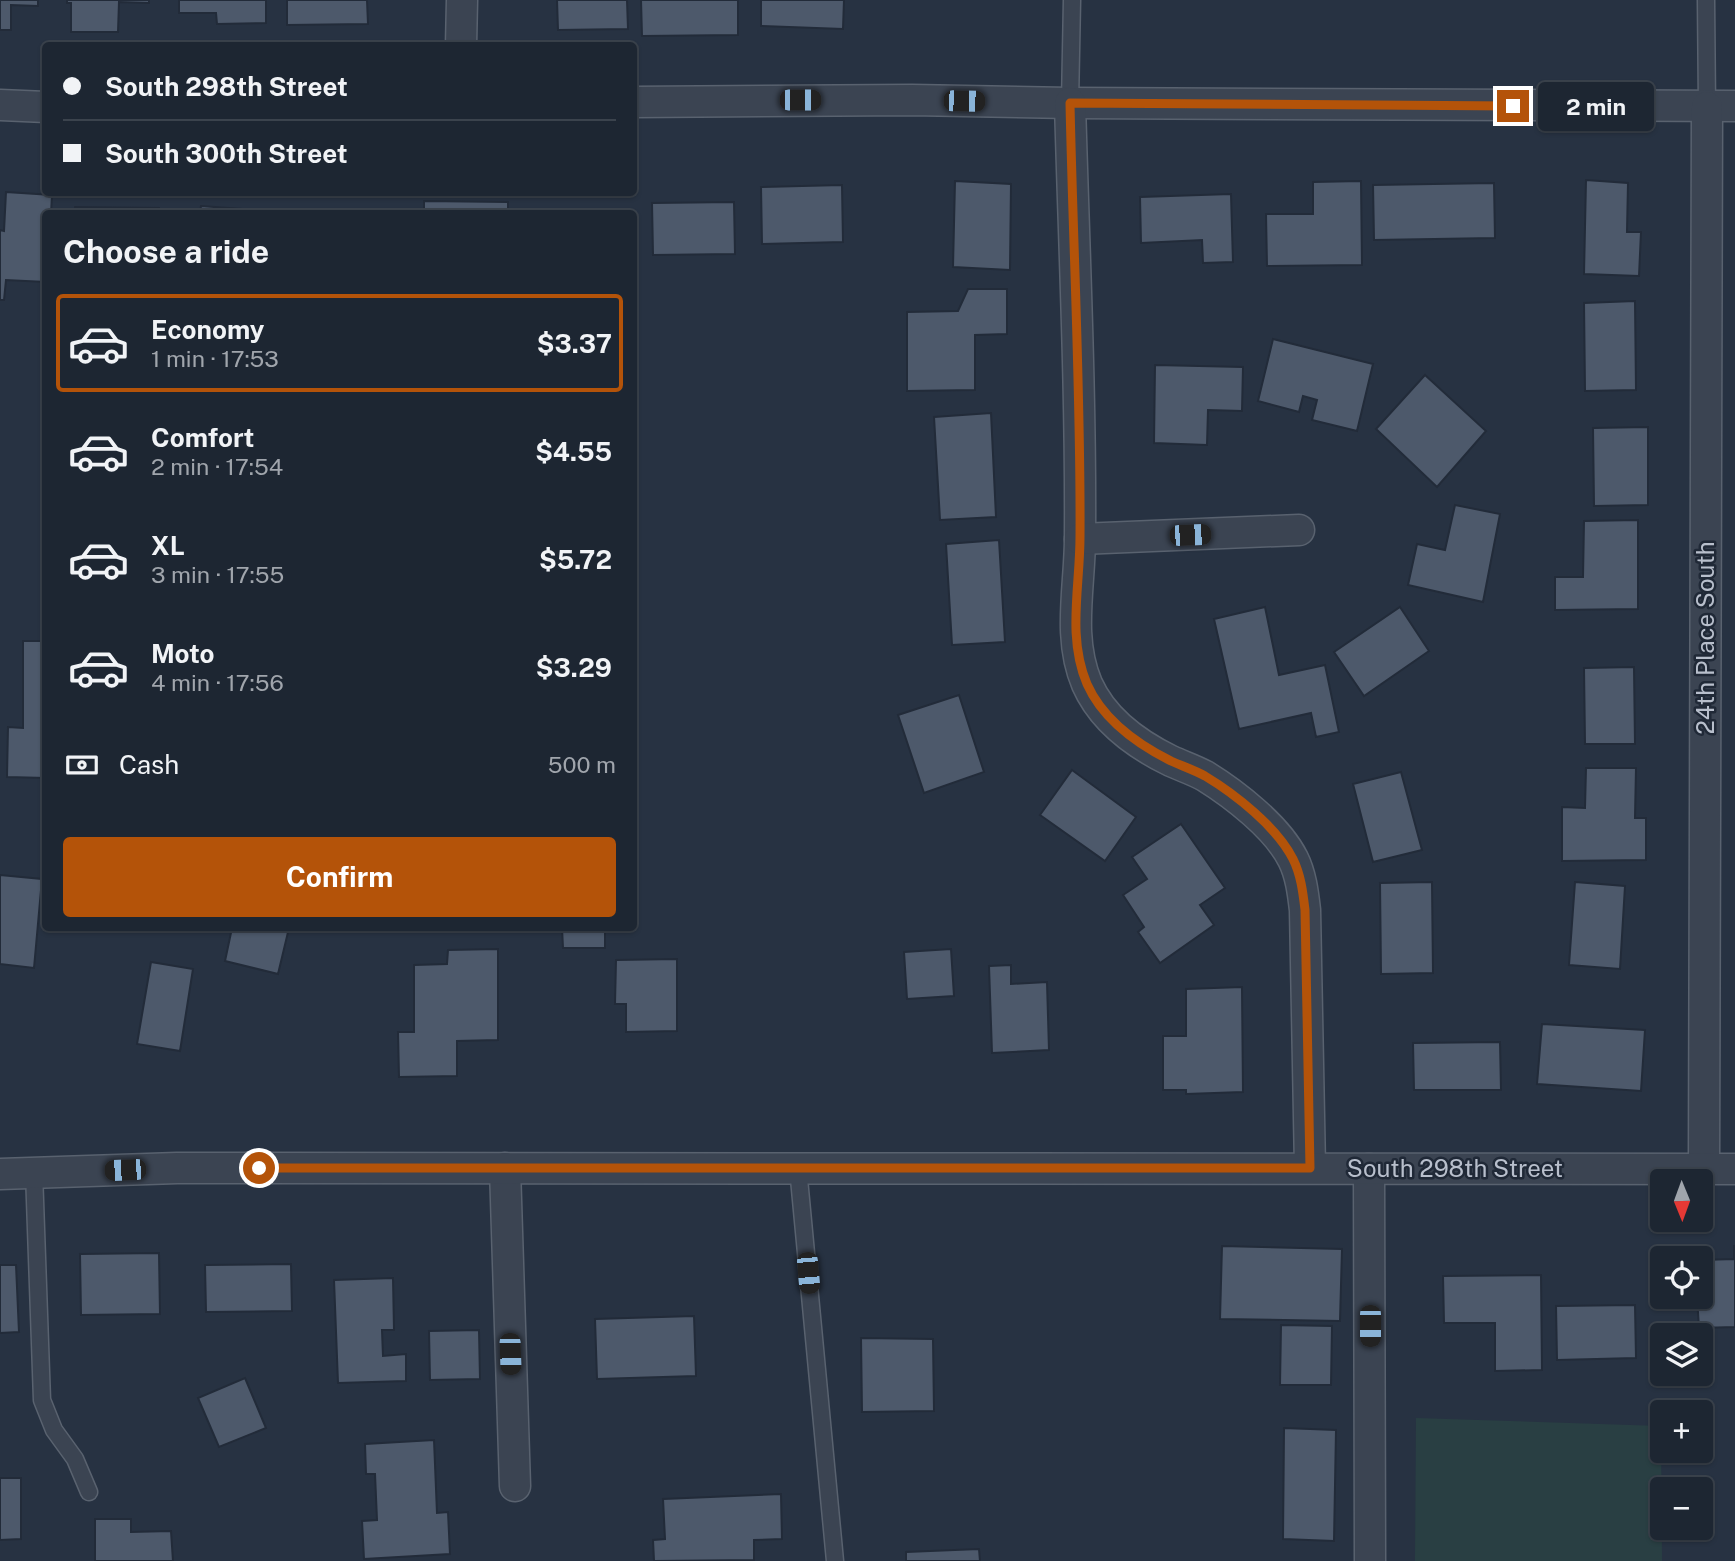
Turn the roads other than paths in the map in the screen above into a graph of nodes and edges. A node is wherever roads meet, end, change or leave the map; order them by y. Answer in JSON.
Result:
{"nodes":[{"id":1,"x":462,"y":0,"type":"edge"},
{"id":2,"x":1072,"y":0,"type":"edge"},
{"id":3,"x":1706,"y":0,"type":"edge"},
{"id":4,"x":461,"y":42,"type":"edge"},
{"id":5,"x":637,"y":102,"type":"edge"},
{"id":6,"x":1070,"y":103,"type":"junction"},
{"id":7,"x":0,"y":105,"type":"edge"},
{"id":8,"x":42,"y":107,"type":"edge"},
{"id":9,"x":1721,"y":107,"type":"edge"},
{"id":10,"x":1299,"y":530,"type":"dead end"},
{"id":11,"x":1080,"y":539,"type":"junction"},
{"id":12,"x":505,"y":1168,"type":"junction"},
{"id":13,"x":798,"y":1168,"type":"junction"},
{"id":14,"x":1310,"y":1168,"type":"junction"},
{"id":15,"x":1369,"y":1169,"type":"junction"},
{"id":16,"x":1650,"y":1169,"type":"edge"},
{"id":17,"x":1704,"y":1169,"type":"edge"},
{"id":18,"x":1713,"y":1169,"type":"edge"},
{"id":19,"x":1735,"y":1169,"type":"edge"},
{"id":20,"x":34,"y":1172,"type":"junction"},
{"id":21,"x":0,"y":1174,"type":"edge"},
{"id":22,"x":515,"y":1486,"type":"dead end"},
{"id":23,"x":89,"y":1492,"type":"dead end"},
{"id":24,"x":835,"y":1561,"type":"edge"},
{"id":25,"x":1370,"y":1561,"type":"edge"}],
"edges":[{"from":1,"to":4,"type":"street"},
{"from":2,"to":6,"type":"lane"},
{"from":3,"to":9,"type":"lane"},
{"from":5,"to":6,"type":"street"},
{"from":6,"to":9,"type":"street"},
{"from":6,"to":11,"type":"street"},
{"from":7,"to":8,"type":"street"},
{"from":9,"to":17,"type":"street","name":"24th Place South"},
{"from":10,"to":11,"type":"street"},
{"from":11,"to":14,"type":"street"},
{"from":12,"to":13,"type":"street","name":"South 298th Street"},
{"from":12,"to":20,"type":"street","name":"South 298th Street"},
{"from":12,"to":22,"type":"street"},
{"from":13,"to":14,"type":"street","name":"South 298th Street"},
{"from":13,"to":24,"type":"lane"},
{"from":14,"to":15,"type":"street","name":"South 298th Street"},
{"from":15,"to":16,"type":"street","name":"South 298th Street"},
{"from":15,"to":25,"type":"street"},
{"from":18,"to":19,"type":"street","name":"South 298th Street"},
{"from":20,"to":21,"type":"street","name":"South 298th Street"},
{"from":20,"to":23,"type":"lane"}]}
